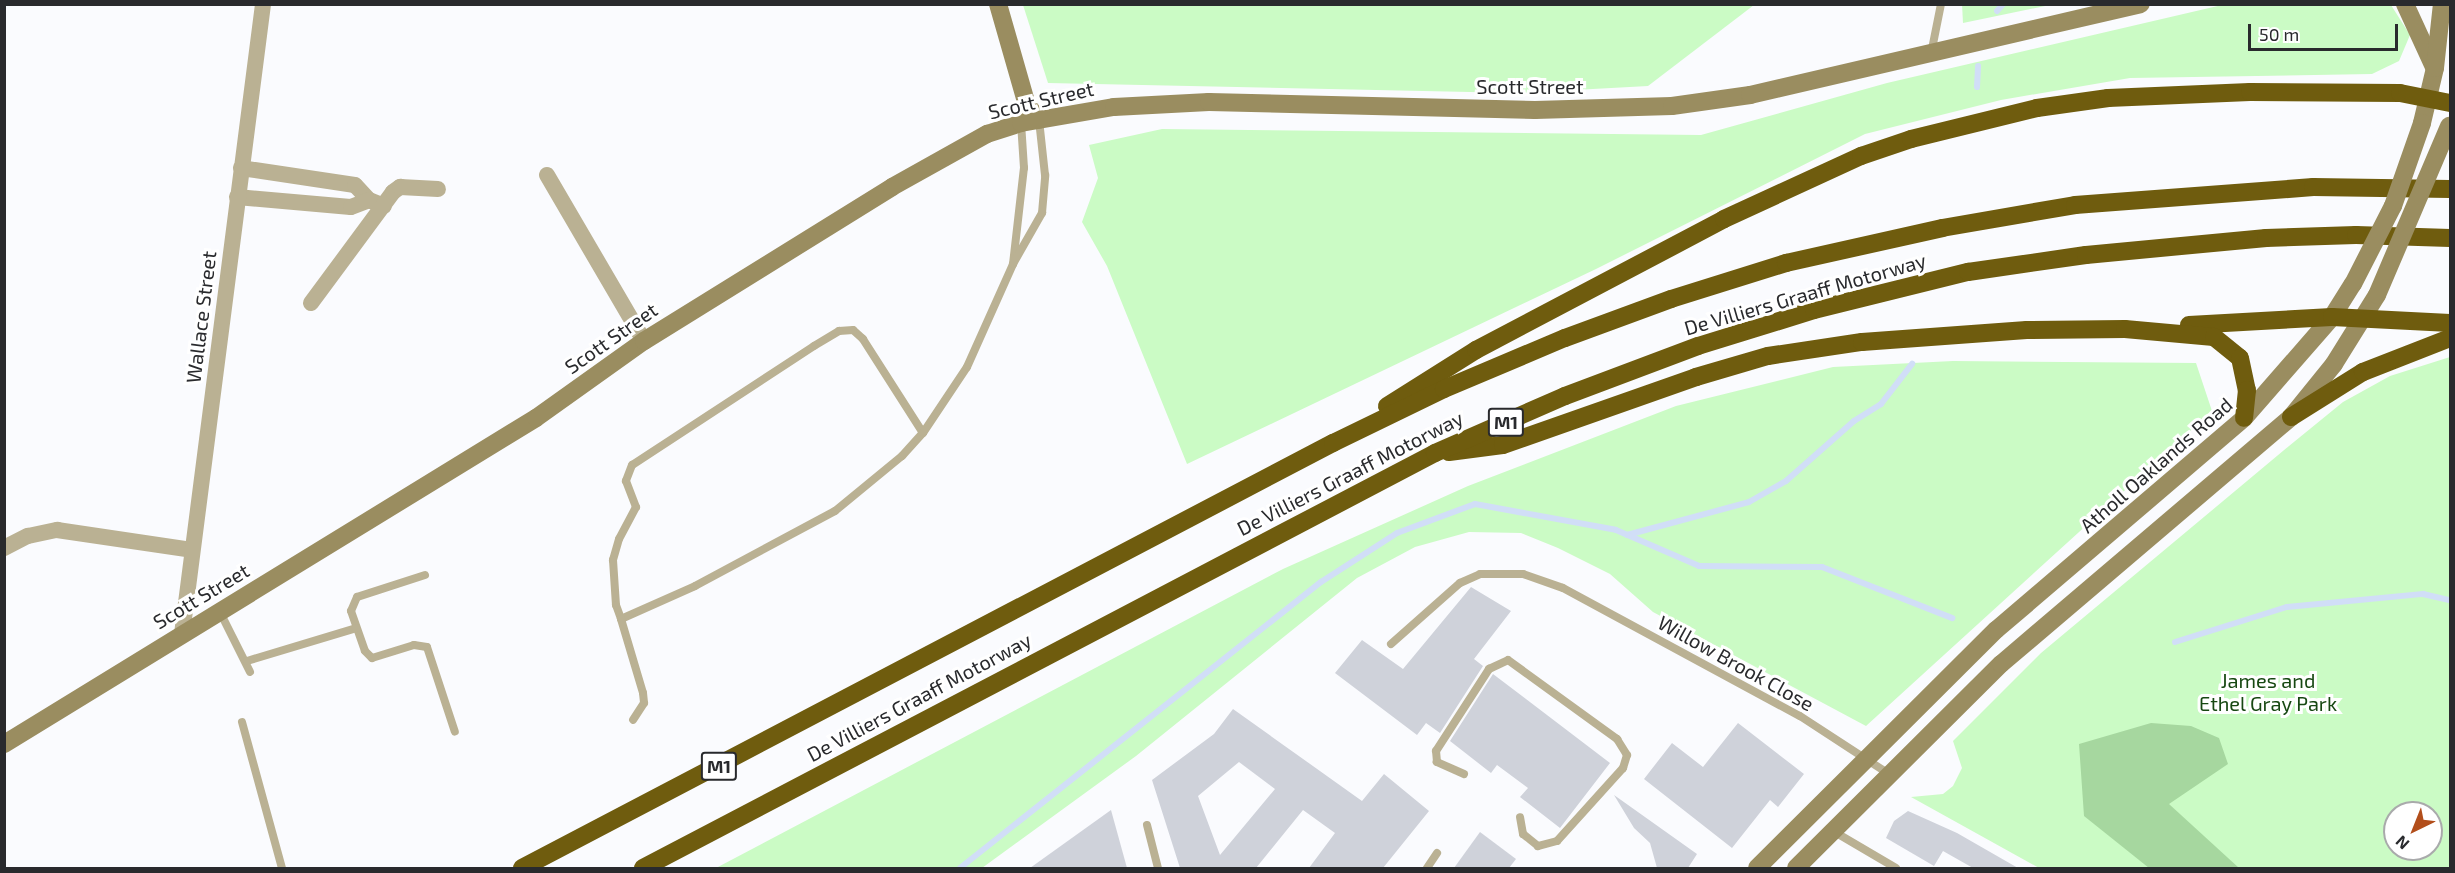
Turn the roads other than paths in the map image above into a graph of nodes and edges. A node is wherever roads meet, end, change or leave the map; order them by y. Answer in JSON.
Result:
{"nodes":[{"id":1,"x":263,"y":4,"type":"edge"},
{"id":2,"x":998,"y":4,"type":"edge"},
{"id":3,"x":1941,"y":4,"type":"edge"},
{"id":4,"x":2141,"y":4,"type":"edge"},
{"id":5,"x":2405,"y":4,"type":"edge"},
{"id":6,"x":2442,"y":4,"type":"edge"},
{"id":7,"x":1930,"y":54,"type":"junction"},
{"id":8,"x":2435,"y":68,"type":"junction"},
{"id":9,"x":2428,"y":98,"type":"junction"},
{"id":10,"x":2451,"y":103,"type":"edge"},
{"id":11,"x":1027,"y":105,"type":"junction"},
{"id":12,"x":1039,"y":120,"type":"junction"},
{"id":13,"x":1021,"y":123,"type":"junction"},
{"id":14,"x":2450,"y":124,"type":"edge"},
{"id":15,"x":241,"y":168,"type":"junction"},
{"id":16,"x":547,"y":176,"type":"dead end"},
{"id":17,"x":438,"y":189,"type":"dead end"},
{"id":18,"x":2451,"y":189,"type":"edge"},
{"id":19,"x":237,"y":196,"type":"junction"},
{"id":20,"x":377,"y":203,"type":"junction"},
{"id":21,"x":2451,"y":238,"type":"edge"},
{"id":22,"x":1013,"y":264,"type":"junction"},
{"id":23,"x":311,"y":303,"type":"dead end"},
{"id":24,"x":2331,"y":318,"type":"junction"},
{"id":25,"x":2364,"y":319,"type":"junction"},
{"id":26,"x":2451,"y":323,"type":"edge"},
{"id":27,"x":2126,"y":329,"type":"junction"},
{"id":28,"x":2451,"y":338,"type":"edge"},
{"id":29,"x":644,"y":341,"type":"junction"},
{"id":30,"x":2291,"y":417,"type":"junction"},
{"id":31,"x":2244,"y":418,"type":"junction"},
{"id":32,"x":923,"y":433,"type":"junction"},
{"id":33,"x":1333,"y":443,"type":"junction"},
{"id":34,"x":1435,"y":453,"type":"junction"},
{"id":35,"x":4,"y":548,"type":"edge"},
{"id":36,"x":192,"y":550,"type":"junction"},
{"id":37,"x":425,"y":575,"type":"dead end"},
{"id":38,"x":220,"y":612,"type":"junction"},
{"id":39,"x":621,"y":619,"type":"junction"},
{"id":40,"x":356,"y":628,"type":"junction"},
{"id":41,"x":182,"y":634,"type":"junction"},
{"id":42,"x":1391,"y":644,"type":"dead end"},
{"id":43,"x":247,"y":661,"type":"junction"},
{"id":44,"x":249,"y":672,"type":"dead end"},
{"id":45,"x":633,"y":720,"type":"dead end"},
{"id":46,"x":242,"y":722,"type":"dead end"},
{"id":47,"x":455,"y":732,"type":"dead end"},
{"id":48,"x":4,"y":744,"type":"edge"},
{"id":49,"x":1866,"y":756,"type":"junction"},
{"id":50,"x":1464,"y":774,"type":"dead end"},
{"id":51,"x":1889,"y":774,"type":"junction"},
{"id":52,"x":1520,"y":817,"type":"dead end"},
{"id":53,"x":1147,"y":825,"type":"dead end"},
{"id":54,"x":1833,"y":831,"type":"junction"},
{"id":55,"x":1437,"y":853,"type":"dead end"},
{"id":56,"x":282,"y":868,"type":"edge"},
{"id":57,"x":522,"y":868,"type":"edge"},
{"id":58,"x":643,"y":868,"type":"edge"},
{"id":59,"x":1158,"y":868,"type":"edge"},
{"id":60,"x":1427,"y":868,"type":"edge"},
{"id":61,"x":1757,"y":868,"type":"edge"},
{"id":62,"x":1796,"y":868,"type":"edge"},
{"id":63,"x":1896,"y":868,"type":"edge"}],
"edges":[{"from":1,"to":15,"type":"street","name":"Wallace Street"},
{"from":2,"to":11,"type":"street"},
{"from":3,"to":7,"type":"lane"},
{"from":4,"to":7,"type":"street","name":"Scott Street"},
{"from":5,"to":8,"type":"street"},
{"from":6,"to":8,"type":"street","name":"Atholl Oaklands Road"},
{"from":7,"to":12,"type":"street","name":"Scott Street"},
{"from":8,"to":9,"type":"street","name":"Atholl Oaklands Road"},
{"from":9,"to":10,"type":"highway"},
{"from":9,"to":24,"type":"street","name":"Atholl Oaklands Road","bridge":true},
{"from":9,"to":33,"type":"highway"},
{"from":11,"to":12,"type":"street"},
{"from":11,"to":13,"type":"street"},
{"from":12,"to":13,"type":"street","name":"Scott Street"},
{"from":12,"to":22,"type":"lane"},
{"from":13,"to":22,"type":"lane"},
{"from":13,"to":29,"type":"street","name":"Scott Street"},
{"from":14,"to":25,"type":"street","bridge":true},
{"from":15,"to":19,"type":"street","name":"Wallace Street"},
{"from":15,"to":20,"type":"street"},
{"from":16,"to":29,"type":"street"},
{"from":17,"to":20,"type":"street"},
{"from":18,"to":33,"type":"highway","number":"M1"},
{"from":19,"to":20,"type":"street"},
{"from":19,"to":36,"type":"street","name":"Wallace Street"},
{"from":20,"to":23,"type":"street"},
{"from":21,"to":34,"type":"highway","name":"De Villiers Graaff Motorway","number":"M1"},
{"from":22,"to":32,"type":"lane"},
{"from":24,"to":25,"type":"highway"},
{"from":24,"to":27,"type":"highway"},
{"from":24,"to":31,"type":"street","name":"Atholl Oaklands Road"},
{"from":25,"to":26,"type":"highway"},
{"from":25,"to":30,"type":"street"},
{"from":27,"to":31,"type":"highway"},
{"from":27,"to":34,"type":"highway"},
{"from":28,"to":30,"type":"highway"},
{"from":29,"to":38,"type":"street","name":"Scott Street"},
{"from":30,"to":51,"type":"street"},
{"from":31,"to":49,"type":"street","name":"Atholl Oaklands Road"},
{"from":32,"to":39,"type":"lane"},
{"from":32,"to":39,"type":"lane"},
{"from":33,"to":57,"type":"highway","number":"M1"},
{"from":34,"to":58,"type":"highway","name":"De Villiers Graaff Motorway","number":"M1"},
{"from":35,"to":36,"type":"street"},
{"from":36,"to":41,"type":"street","name":"Wallace Street"},
{"from":37,"to":40,"type":"lane"},
{"from":38,"to":41,"type":"street","name":"Scott Street"},
{"from":38,"to":43,"type":"lane"},
{"from":39,"to":45,"type":"lane"},
{"from":40,"to":43,"type":"lane"},
{"from":40,"to":47,"type":"lane"},
{"from":41,"to":48,"type":"street","name":"Scott Street"},
{"from":42,"to":49,"type":"lane","name":"Willow Brook Close"},
{"from":43,"to":44,"type":"lane"},
{"from":46,"to":56,"type":"lane"},
{"from":49,"to":51,"type":"lane","name":"Willow Brook Close"},
{"from":49,"to":61,"type":"street","name":"Atholl Oaklands Road"},
{"from":50,"to":52,"type":"lane"},
{"from":51,"to":54,"type":"street"},
{"from":53,"to":59,"type":"lane"},
{"from":54,"to":62,"type":"street"},
{"from":54,"to":63,"type":"lane"},
{"from":55,"to":60,"type":"lane"}]}
